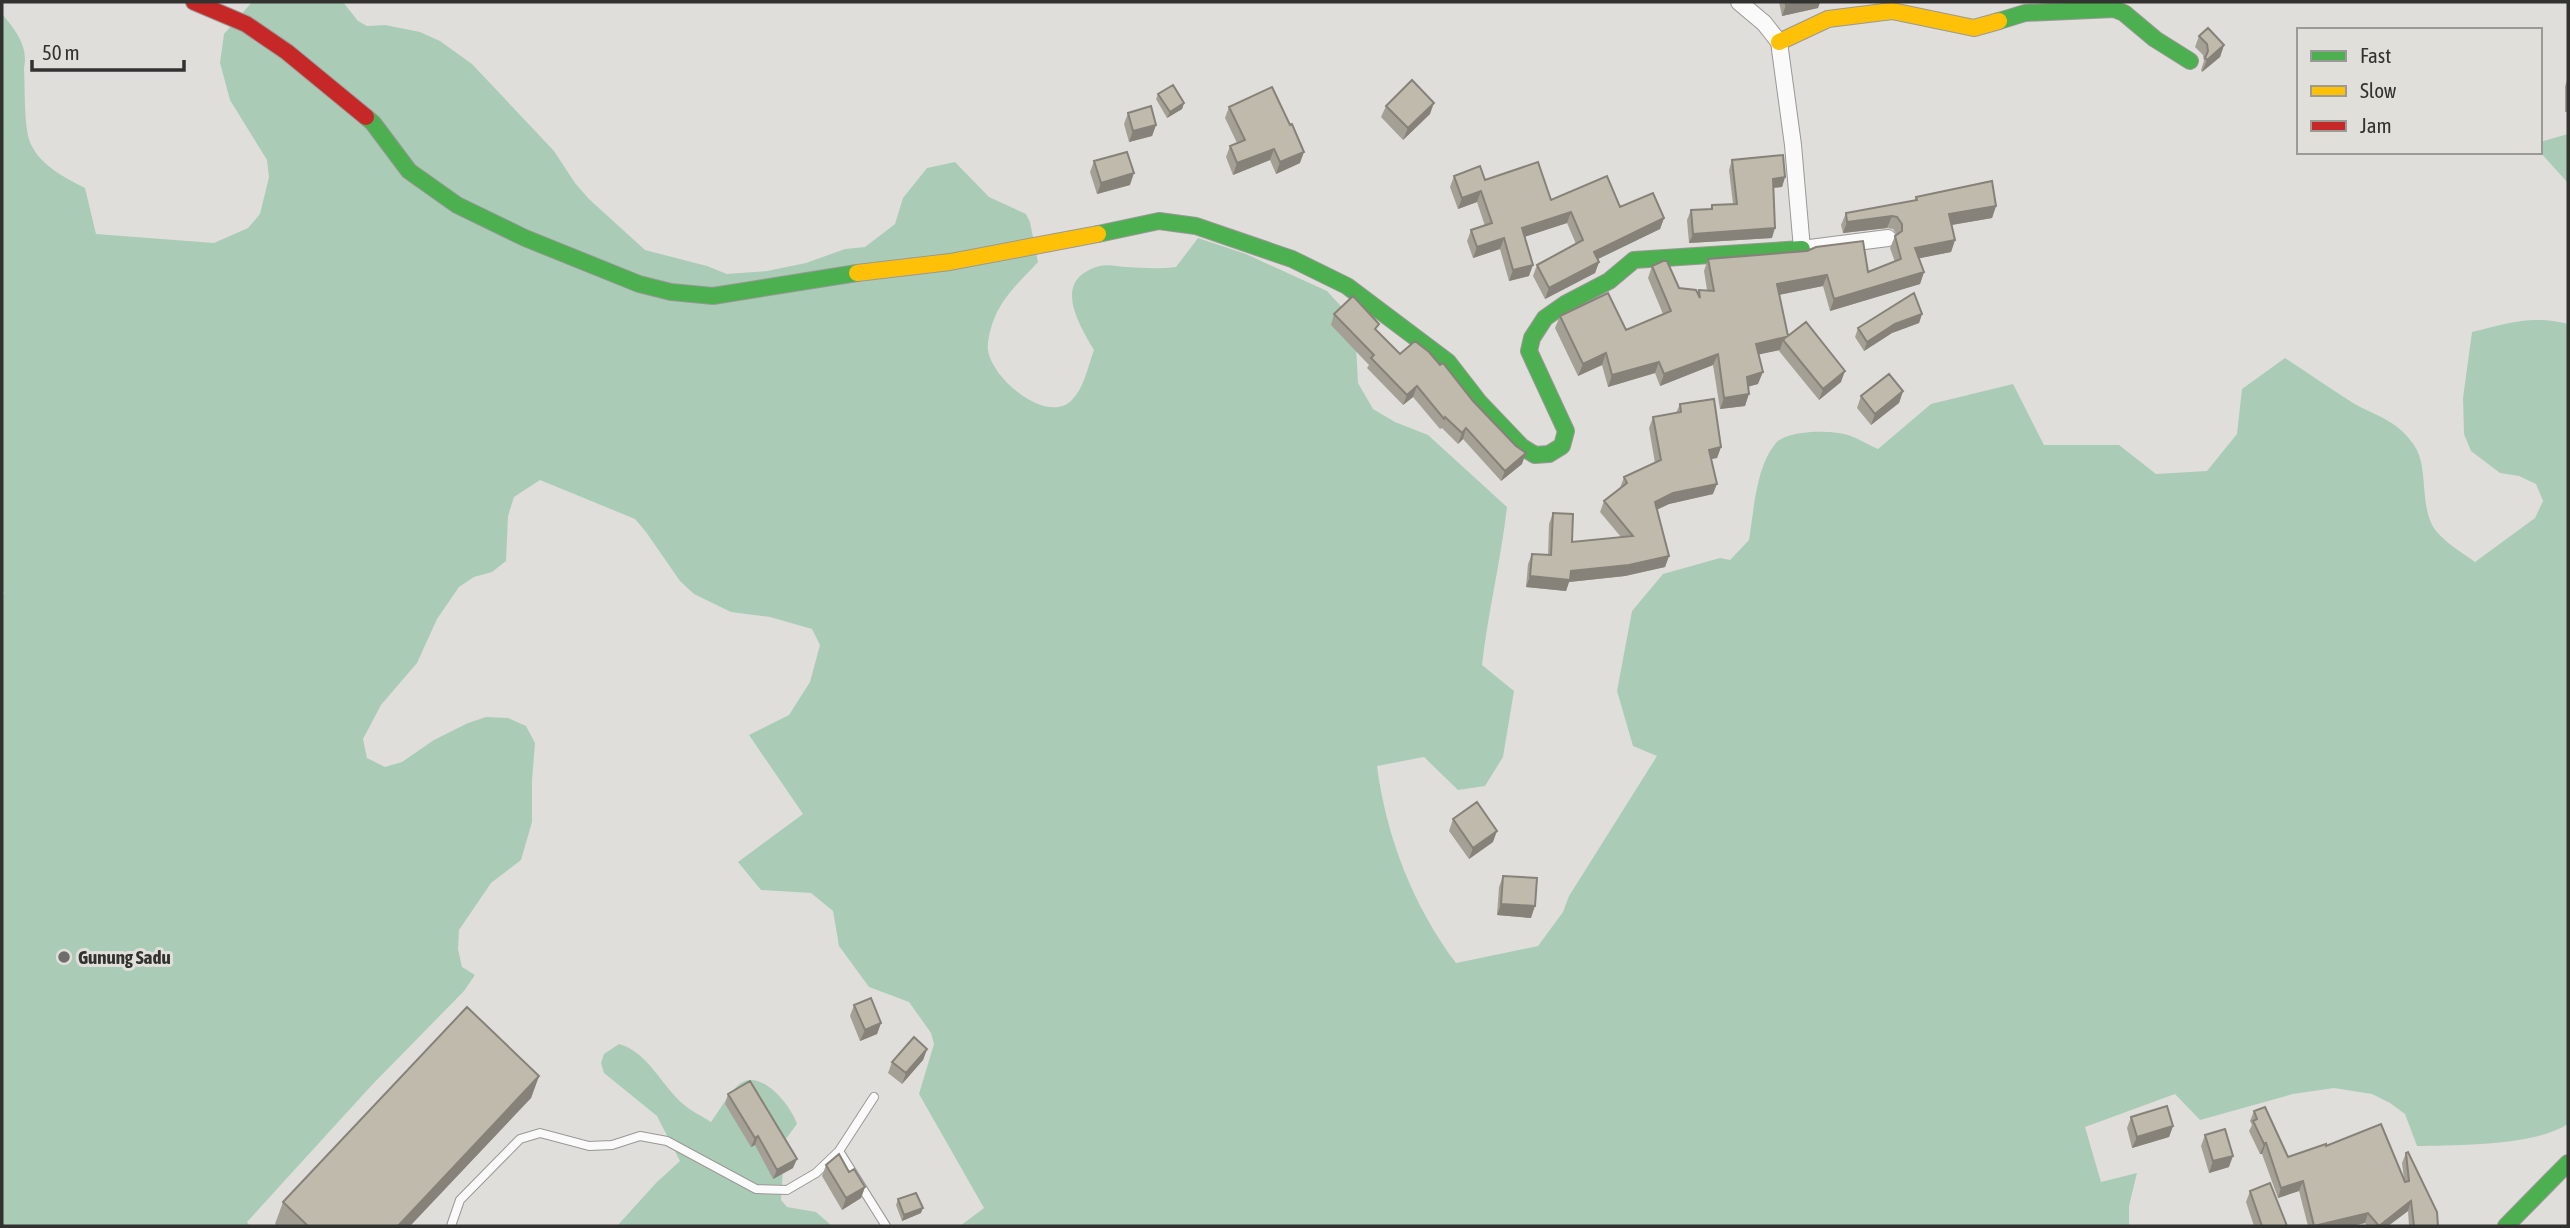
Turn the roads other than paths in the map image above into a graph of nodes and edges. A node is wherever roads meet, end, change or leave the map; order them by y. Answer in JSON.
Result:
{"nodes":[{"id":1,"x":194,"y":2,"type":"edge"},
{"id":2,"x":1739,"y":2,"type":"edge"},
{"id":3,"x":1779,"y":42,"type":"junction"},
{"id":4,"x":2190,"y":61,"type":"dead end"},
{"id":5,"x":1888,"y":238,"type":"dead end"},
{"id":6,"x":1802,"y":249,"type":"junction"},
{"id":7,"x":874,"y":1097,"type":"dead end"},
{"id":8,"x":839,"y":1151,"type":"junction"},
{"id":9,"x":2568,"y":1163,"type":"edge"},
{"id":10,"x":451,"y":1226,"type":"edge"},
{"id":11,"x":886,"y":1226,"type":"edge"},
{"id":12,"x":2506,"y":1226,"type":"edge"}],
"edges":[{"from":1,"to":6,"type":"street"},
{"from":2,"to":3,"type":"street"},
{"from":3,"to":4,"type":"street"},
{"from":3,"to":6,"type":"street"},
{"from":5,"to":6,"type":"street"},
{"from":7,"to":8,"type":"lane"},
{"from":8,"to":10,"type":"lane"},
{"from":8,"to":11,"type":"lane"},
{"from":9,"to":12,"type":"street"}]}
